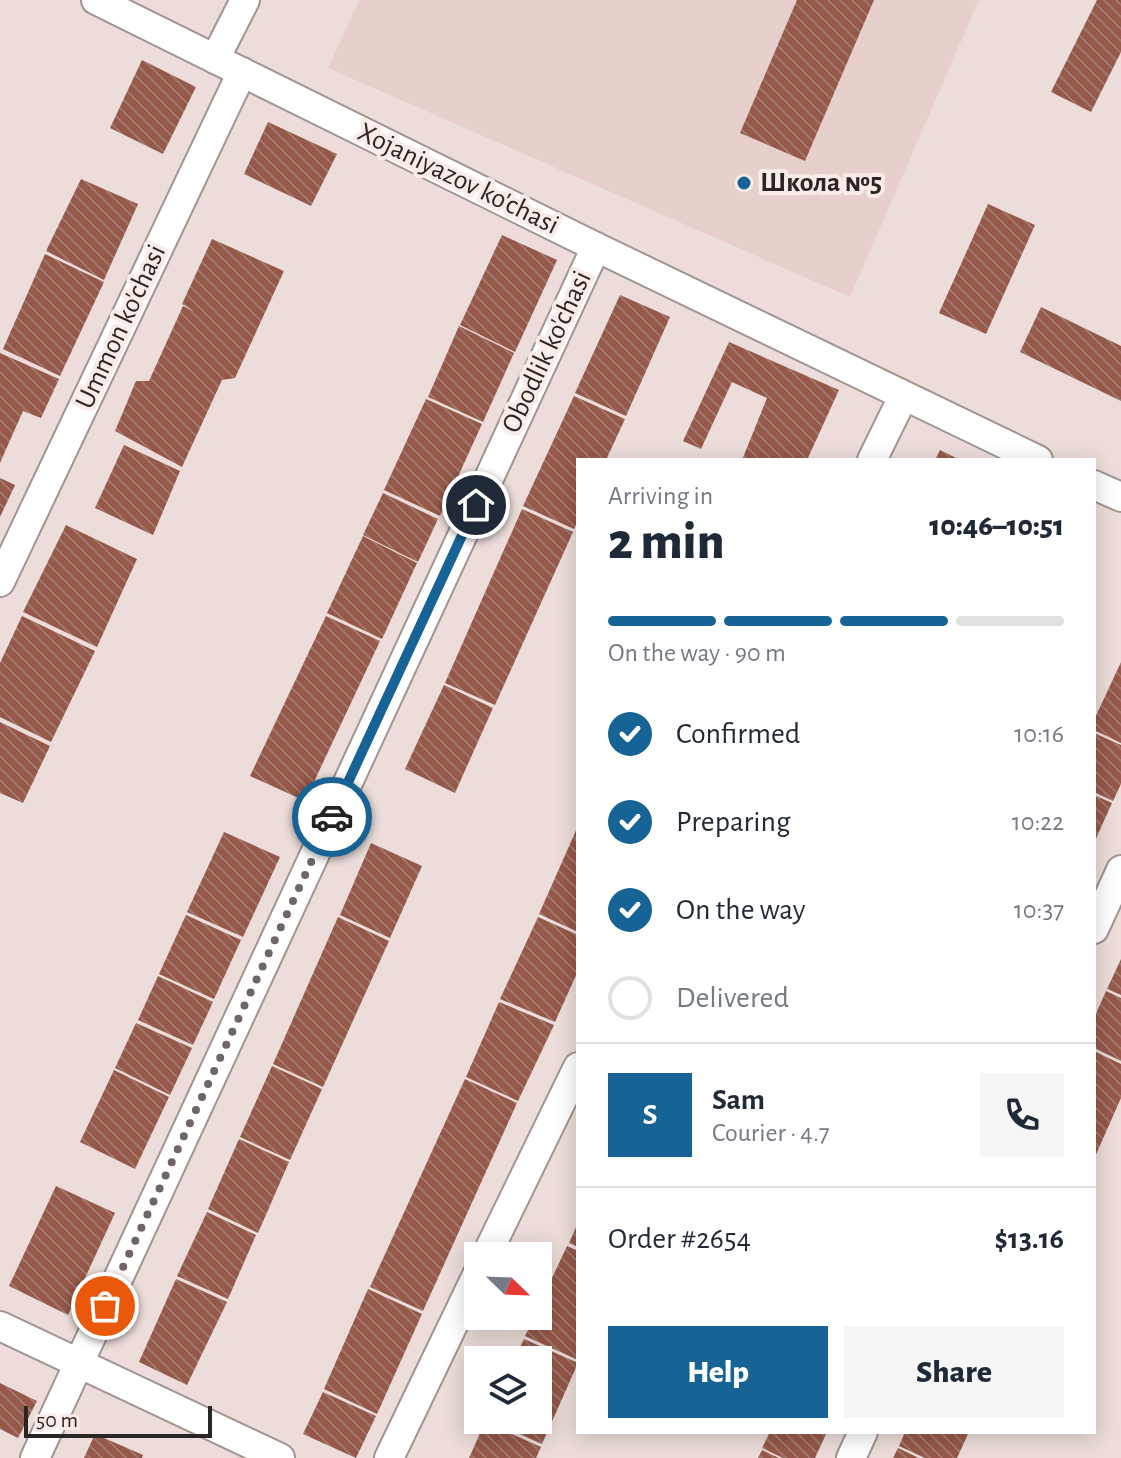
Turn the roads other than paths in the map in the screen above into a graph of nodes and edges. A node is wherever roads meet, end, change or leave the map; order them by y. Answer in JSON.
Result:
{"nodes":[{"id":1,"x":96,"y":0,"type":"edge"},
{"id":2,"x":245,"y":0,"type":"edge"},
{"id":3,"x":215,"y":59,"type":"junction"},
{"id":4,"x":242,"y":72,"type":"junction"},
{"id":5,"x":596,"y":247,"type":"junction"},
{"id":6,"x":903,"y":397,"type":"junction"},
{"id":7,"x":873,"y":458,"type":"edge"},
{"id":8,"x":1034,"y":458,"type":"edge"},
{"id":9,"x":1096,"y":486,"type":"edge"},
{"id":10,"x":1121,"y":497,"type":"edge"},
{"id":11,"x":0,"y":582,"type":"edge"},
{"id":12,"x":1121,"y":870,"type":"edge"},
{"id":13,"x":1096,"y":925,"type":"edge"},
{"id":14,"x":576,"y":1071,"type":"edge"},
{"id":15,"x":493,"y":1242,"type":"edge"},
{"id":16,"x":464,"y":1302,"type":"edge"},
{"id":17,"x":0,"y":1326,"type":"edge"},
{"id":18,"x":78,"y":1363,"type":"junction"},
{"id":19,"x":862,"y":1434,"type":"edge"},
{"id":20,"x":35,"y":1458,"type":"edge"},
{"id":21,"x":280,"y":1458,"type":"edge"},
{"id":22,"x":389,"y":1458,"type":"edge"},
{"id":23,"x":851,"y":1458,"type":"edge"}],
"edges":[{"from":1,"to":3,"type":"street","name":"Xojaniyazov ko'chasi"},
{"from":2,"to":3,"type":"street"},
{"from":3,"to":4,"type":"street","name":"Xojaniyazov ko'chasi"},
{"from":4,"to":5,"type":"street","name":"Xojaniyazov ko'chasi"},
{"from":4,"to":11,"type":"street","name":"Ummon ko'chasi"},
{"from":5,"to":6,"type":"street","name":"Xojaniyazov ko'chasi"},
{"from":5,"to":18,"type":"street","name":"Obodlik ko'chasi"},
{"from":6,"to":7,"type":"street"},
{"from":6,"to":8,"type":"street","name":"Xojaniyazov ko'chasi"},
{"from":9,"to":10,"type":"street"},
{"from":12,"to":13,"type":"street"},
{"from":14,"to":15,"type":"street"},
{"from":16,"to":22,"type":"street"},
{"from":17,"to":18,"type":"street"},
{"from":18,"to":20,"type":"street","name":"Obodlik ko'chasi"},
{"from":18,"to":21,"type":"street"},
{"from":19,"to":23,"type":"street"}]}
